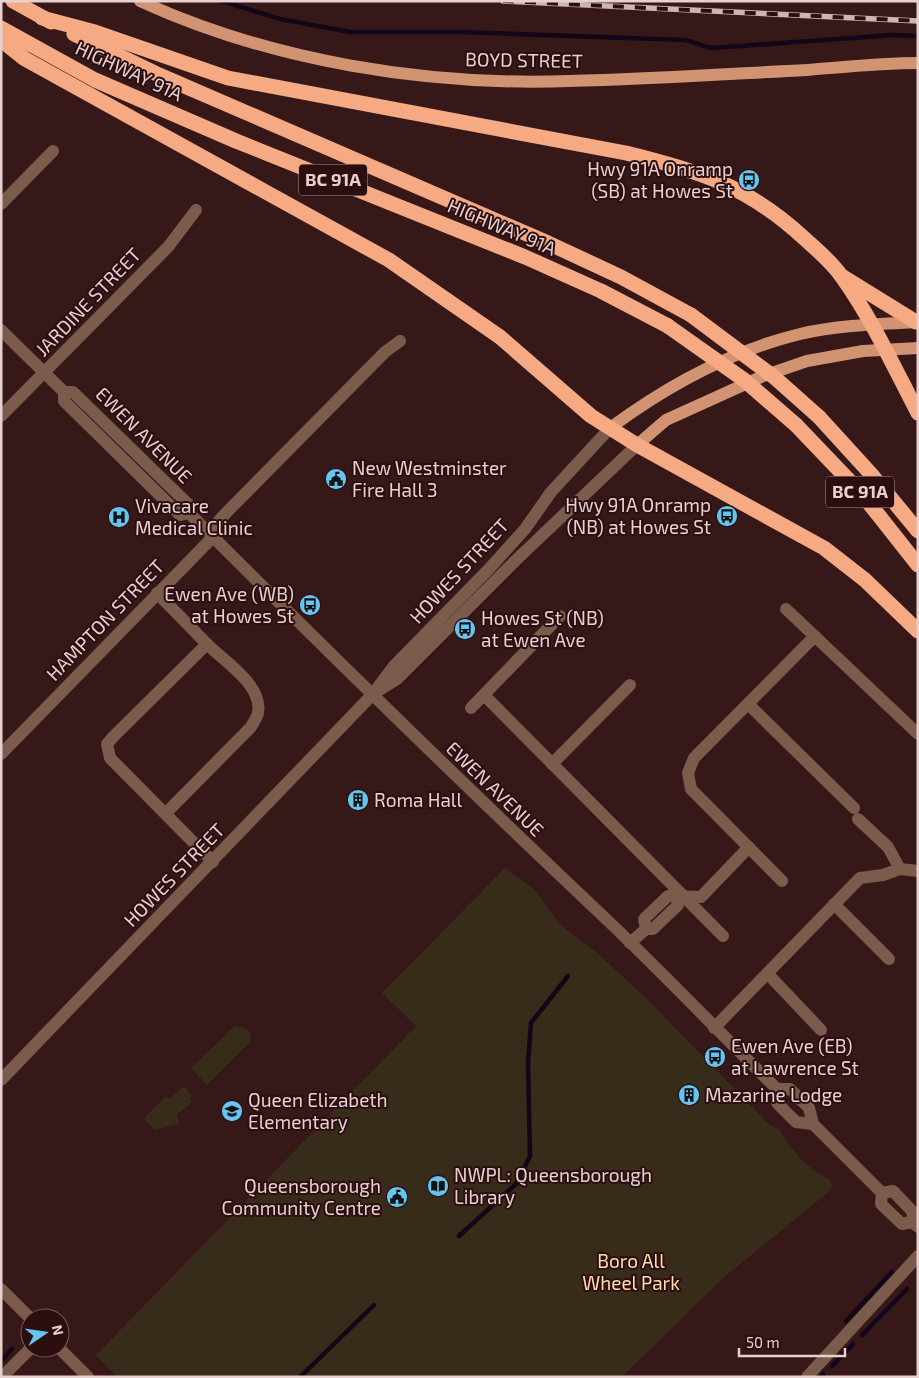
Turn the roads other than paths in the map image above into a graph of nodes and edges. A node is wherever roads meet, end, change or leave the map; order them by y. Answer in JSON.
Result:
{"nodes":[{"id":1,"x":13,"y":1,"type":"edge"},
{"id":2,"x":140,"y":1,"type":"edge"},
{"id":3,"x":42,"y":18,"type":"junction"},
{"id":4,"x":1,"y":28,"type":"edge"},
{"id":5,"x":1,"y":40,"type":"edge"},
{"id":6,"x":918,"y":63,"type":"edge"},
{"id":7,"x":53,"y":151,"type":"dead end"},
{"id":8,"x":1,"y":204,"type":"edge"},
{"id":9,"x":196,"y":210,"type":"dead end"},
{"id":10,"x":841,"y":276,"type":"junction"},
{"id":11,"x":917,"y":322,"type":"edge"},
{"id":12,"x":870,"y":324,"type":"junction"},
{"id":13,"x":1,"y":330,"type":"edge"},
{"id":14,"x":400,"y":341,"type":"dead end"},
{"id":15,"x":918,"y":348,"type":"edge"},
{"id":16,"x":884,"y":349,"type":"junction"},
{"id":17,"x":45,"y":373,"type":"junction"},
{"id":18,"x":918,"y":413,"type":"edge"},
{"id":19,"x":1,"y":416,"type":"edge"},
{"id":20,"x":610,"y":428,"type":"junction"},
{"id":21,"x":637,"y":445,"type":"junction"},
{"id":22,"x":918,"y":531,"type":"edge"},
{"id":23,"x":213,"y":537,"type":"junction"},
{"id":24,"x":918,"y":565,"type":"edge"},
{"id":25,"x":157,"y":593,"type":"junction"},
{"id":26,"x":786,"y":608,"type":"dead end"},
{"id":27,"x":560,"y":616,"type":"dead end"},
{"id":28,"x":918,"y":631,"type":"edge"},
{"id":29,"x":815,"y":636,"type":"junction"},
{"id":30,"x":207,"y":644,"type":"junction"},
{"id":31,"x":630,"y":685,"type":"dead end"},
{"id":32,"x":484,"y":695,"type":"junction"},
{"id":33,"x":372,"y":696,"type":"junction"},
{"id":34,"x":748,"y":704,"type":"junction"},
{"id":35,"x":471,"y":708,"type":"dead end"},
{"id":36,"x":918,"y":734,"type":"edge"},
{"id":37,"x":1,"y":754,"type":"edge"},
{"id":38,"x":552,"y":764,"type":"junction"},
{"id":39,"x":166,"y":813,"type":"junction"},
{"id":40,"x":749,"y":847,"type":"junction"},
{"id":41,"x":213,"y":862,"type":"junction"},
{"id":42,"x":900,"y":869,"type":"junction"},
{"id":43,"x":918,"y":871,"type":"edge"},
{"id":44,"x":782,"y":881,"type":"dead end"},
{"id":45,"x":679,"y":895,"type":"junction"},
{"id":46,"x":834,"y":904,"type":"junction"},
{"id":47,"x":723,"y":936,"type":"dead end"},
{"id":48,"x":630,"y":943,"type":"junction"},
{"id":49,"x":889,"y":959,"type":"dead end"},
{"id":50,"x":768,"y":974,"type":"junction"},
{"id":51,"x":714,"y":1028,"type":"junction"},
{"id":52,"x":821,"y":1030,"type":"dead end"},
{"id":53,"x":1,"y":1080,"type":"edge"},
{"id":54,"x":777,"y":1089,"type":"junction"},
{"id":55,"x":813,"y":1124,"type":"junction"},
{"id":56,"x":915,"y":1224,"type":"edge"},
{"id":57,"x":918,"y":1256,"type":"edge"},
{"id":58,"x":1,"y":1289,"type":"edge"},
{"id":59,"x":20,"y":1308,"type":"edge"},
{"id":60,"x":21,"y":1358,"type":"edge"},
{"id":61,"x":69,"y":1358,"type":"edge"},
{"id":62,"x":2,"y":1377,"type":"edge"},
{"id":63,"x":88,"y":1377,"type":"edge"},
{"id":64,"x":807,"y":1377,"type":"edge"}],
"edges":[{"from":1,"to":3,"type":"highway","name":"HIGHWAY 91A","number":"BC 91A"},
{"from":2,"to":6,"type":"main road","name":"BOYD STREET"},
{"from":3,"to":10,"type":"highway"},
{"from":3,"to":22,"type":"highway","name":"HIGHWAY 91A","number":"BC 91A","bridge":true},
{"from":4,"to":24,"type":"highway","name":"HIGHWAY 91A","number":"BC 91A","bridge":true},
{"from":5,"to":20,"type":"highway"},
{"from":7,"to":8,"type":"street"},
{"from":9,"to":17,"type":"street","name":"JARDINE STREET"},
{"from":10,"to":11,"type":"highway"},
{"from":10,"to":12,"type":"highway"},
{"from":11,"to":12,"type":"main road","name":"HOWES STREET"},
{"from":12,"to":16,"type":"highway"},
{"from":12,"to":20,"type":"main road","name":"HOWES STREET"},
{"from":13,"to":17,"type":"street","name":"EWEN AVENUE"},
{"from":14,"to":23,"type":"street","name":"HAMPTON STREET"},
{"from":15,"to":16,"type":"main road","name":"HOWES STREET"},
{"from":16,"to":18,"type":"highway"},
{"from":16,"to":21,"type":"main road","name":"HOWES STREET"},
{"from":17,"to":19,"type":"street","name":"JARDINE STREET"},
{"from":17,"to":23,"type":"street","name":"EWEN AVENUE"},
{"from":20,"to":21,"type":"highway"},
{"from":20,"to":33,"type":"street","name":"HOWES STREET"},
{"from":21,"to":28,"type":"highway"},
{"from":21,"to":33,"type":"street","name":"HOWES STREET"},
{"from":23,"to":25,"type":"street","name":"HAMPTON STREET"},
{"from":23,"to":33,"type":"street","name":"EWEN AVENUE"},
{"from":25,"to":30,"type":"street"},
{"from":25,"to":37,"type":"street","name":"HAMPTON STREET"},
{"from":26,"to":29,"type":"street"},
{"from":27,"to":32,"type":"street"},
{"from":29,"to":34,"type":"street"},
{"from":29,"to":36,"type":"street"},
{"from":30,"to":39,"type":"street"},
{"from":30,"to":39,"type":"street"},
{"from":31,"to":38,"type":"street"},
{"from":32,"to":35,"type":"street"},
{"from":32,"to":38,"type":"street"},
{"from":33,"to":41,"type":"street","name":"HOWES STREET"},
{"from":33,"to":48,"type":"street","name":"EWEN AVENUE"},
{"from":34,"to":40,"type":"street"},
{"from":34,"to":42,"type":"street"},
{"from":38,"to":45,"type":"street"},
{"from":39,"to":41,"type":"street"},
{"from":40,"to":44,"type":"street"},
{"from":40,"to":45,"type":"street"},
{"from":41,"to":53,"type":"street","name":"HOWES STREET"},
{"from":42,"to":43,"type":"street"},
{"from":42,"to":46,"type":"street"},
{"from":45,"to":47,"type":"street"},
{"from":45,"to":48,"type":"street"},
{"from":46,"to":49,"type":"street"},
{"from":46,"to":50,"type":"street"},
{"from":48,"to":51,"type":"street","name":"EWEN AVENUE"},
{"from":50,"to":51,"type":"street"},
{"from":50,"to":52,"type":"street"},
{"from":51,"to":54,"type":"street","name":"EWEN AVENUE"},
{"from":54,"to":55,"type":"street","name":"EWEN AVENUE"},
{"from":54,"to":55,"type":"street","name":"EWEN AVENUE"},
{"from":55,"to":56,"type":"street","name":"EWEN AVENUE"},
{"from":57,"to":64,"type":"street"},
{"from":58,"to":59,"type":"street"},
{"from":60,"to":62,"type":"street"},
{"from":61,"to":63,"type":"street"}]}
